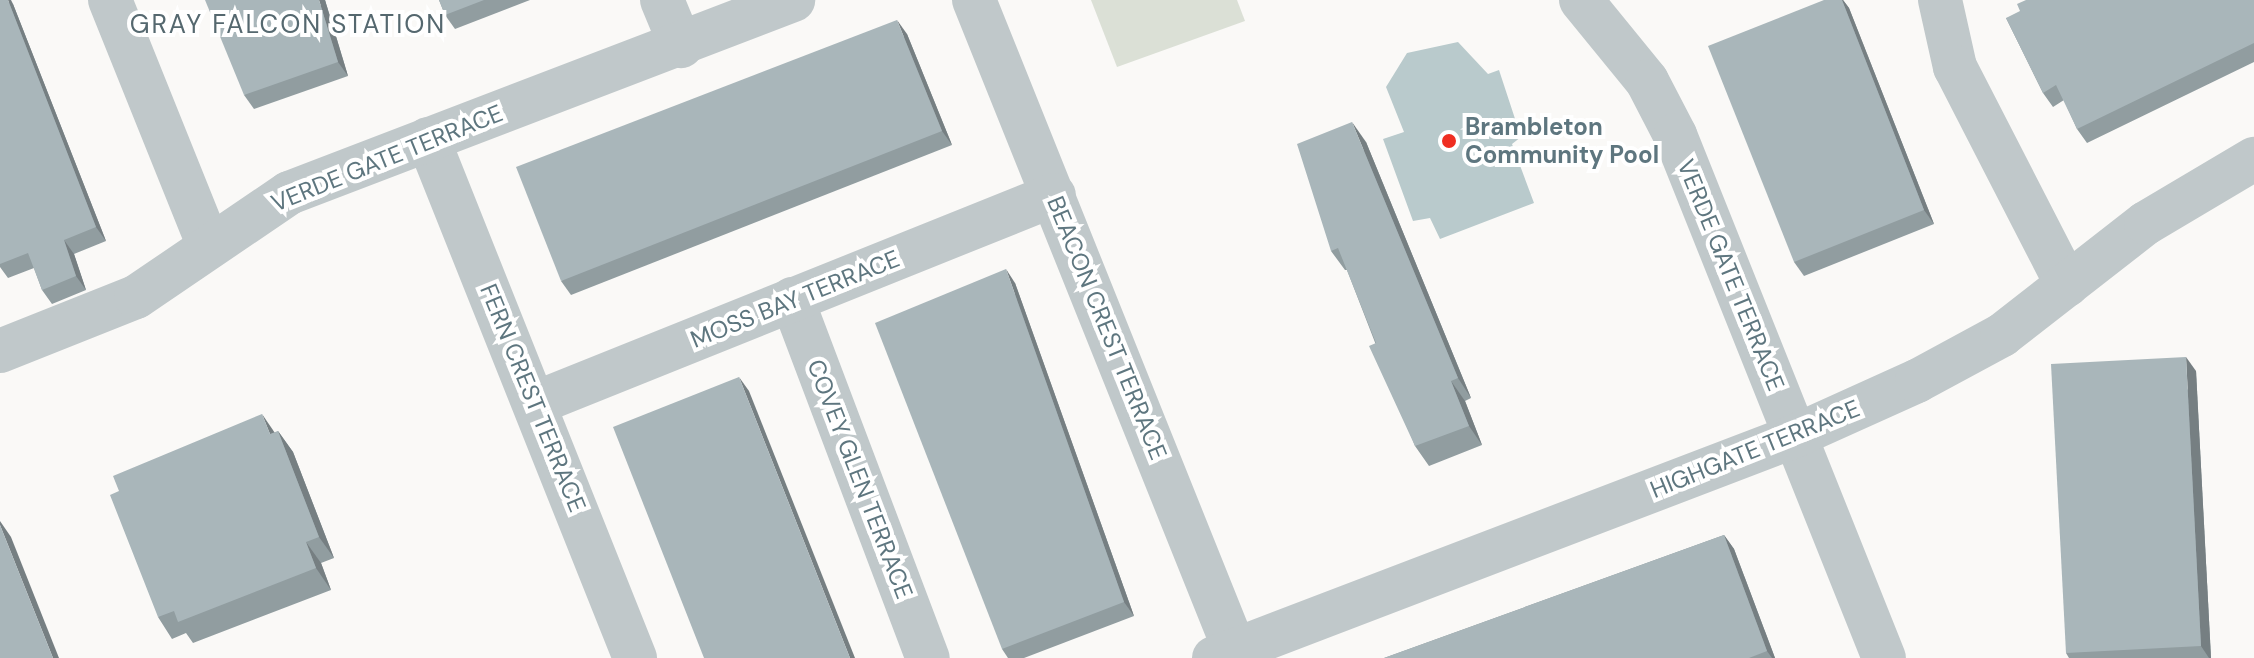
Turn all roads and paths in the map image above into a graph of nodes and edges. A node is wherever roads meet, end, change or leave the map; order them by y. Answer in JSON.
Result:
{"nodes":[{"id":1,"x":110,"y":0,"type":"edge"},
{"id":2,"x":662,"y":0,"type":"edge"},
{"id":3,"x":793,"y":0,"type":"edge"},
{"id":4,"x":974,"y":0,"type":"edge"},
{"id":5,"x":1581,"y":0,"type":"edge"},
{"id":6,"x":1940,"y":0,"type":"edge"},
{"id":7,"x":681,"y":46,"type":"junction"},
{"id":8,"x":428,"y":139,"type":"junction"},
{"id":9,"x":2254,"y":159,"type":"edge"},
{"id":10,"x":1054,"y":195,"type":"junction"},
{"id":11,"x":209,"y":246,"type":"junction"},
{"id":12,"x":2067,"y":285,"type":"junction"},
{"id":13,"x":792,"y":299,"type":"junction"},
{"id":14,"x":0,"y":351,"type":"edge"},
{"id":15,"x":536,"y":403,"type":"junction"},
{"id":16,"x":1795,"y":436,"type":"junction"},
{"id":17,"x":1229,"y":655,"type":"edge"},
{"id":18,"x":635,"y":658,"type":"edge"},
{"id":19,"x":928,"y":658,"type":"edge"},
{"id":20,"x":1884,"y":658,"type":"edge"}],
"edges":[{"from":1,"to":11,"type":"street"},
{"from":2,"to":7,"type":"street"},
{"from":3,"to":7,"type":"street","name":"VERDE GATE TERRACE"},
{"from":4,"to":10,"type":"street","name":"BEACON CREST TERRACE"},
{"from":5,"to":16,"type":"street","name":"VERDE GATE TERRACE"},
{"from":6,"to":12,"type":"street"},
{"from":7,"to":8,"type":"street","name":"VERDE GATE TERRACE"},
{"from":8,"to":11,"type":"street","name":"VERDE GATE TERRACE"},
{"from":8,"to":15,"type":"street","name":"FERN CREST TERRACE"},
{"from":9,"to":12,"type":"street","name":"HIGHGATE TERRACE"},
{"from":10,"to":13,"type":"street","name":"MOSS BAY TERRACE"},
{"from":10,"to":17,"type":"street","name":"BEACON CREST TERRACE"},
{"from":11,"to":14,"type":"street","name":"VERDE GATE TERRACE"},
{"from":12,"to":16,"type":"street","name":"HIGHGATE TERRACE"},
{"from":13,"to":15,"type":"street","name":"MOSS BAY TERRACE"},
{"from":13,"to":19,"type":"street","name":"COVEY GLEN TERRACE"},
{"from":15,"to":18,"type":"street","name":"FERN CREST TERRACE"},
{"from":16,"to":17,"type":"street","name":"HIGHGATE TERRACE"},
{"from":16,"to":20,"type":"street","name":"VERDE GATE TERRACE"}]}
